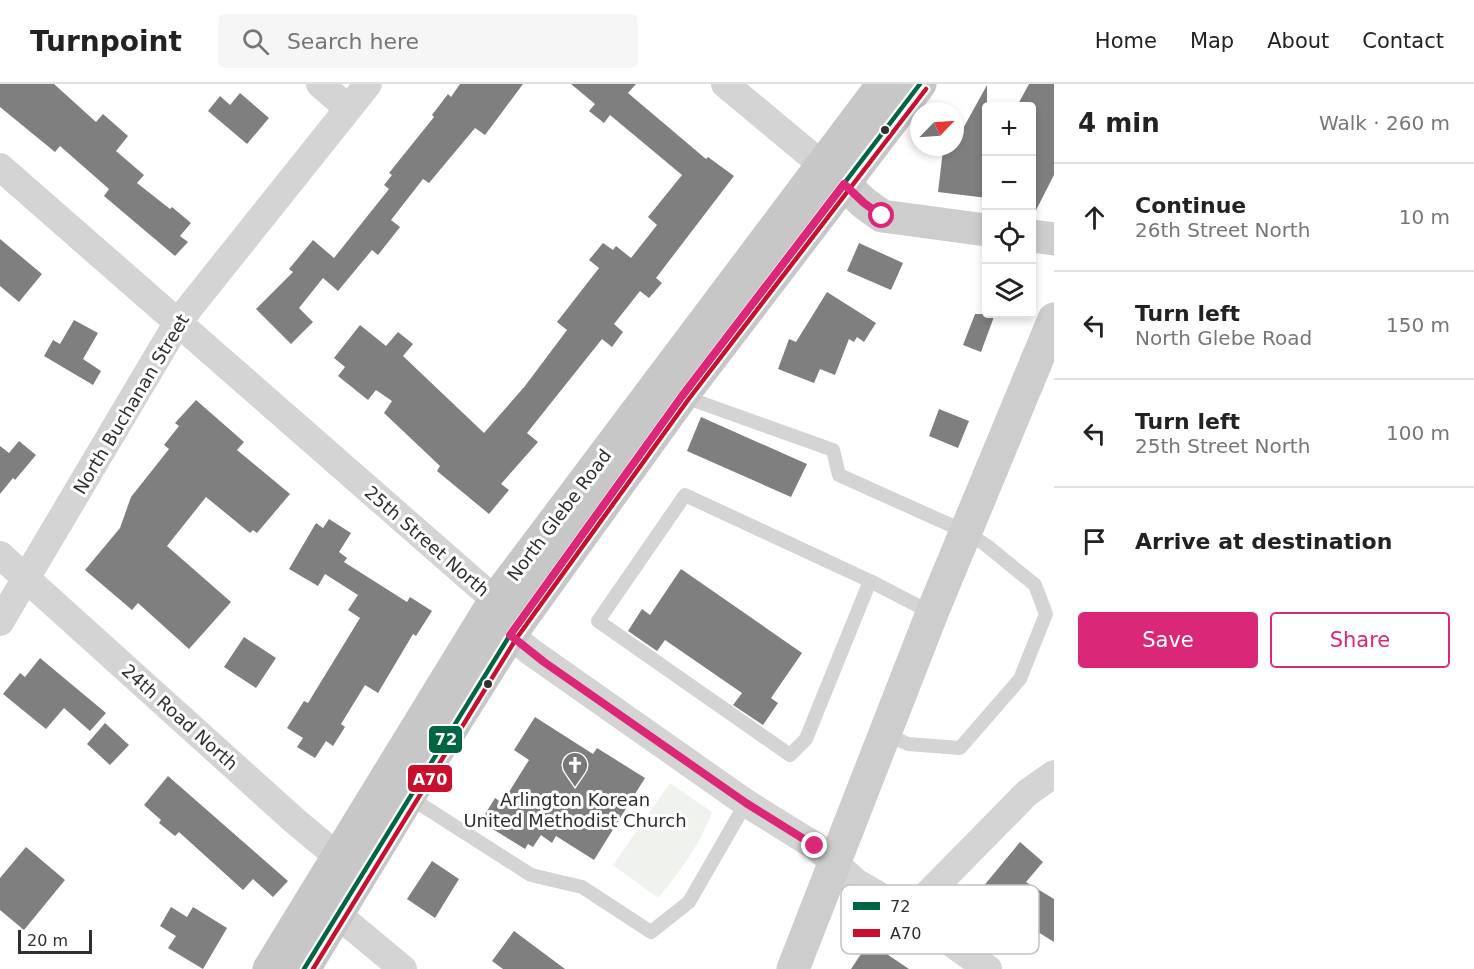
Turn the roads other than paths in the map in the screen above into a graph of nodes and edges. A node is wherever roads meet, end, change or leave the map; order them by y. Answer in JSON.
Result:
{"nodes":[{"id":1,"x":320,"y":84,"type":"edge"},
{"id":2,"x":368,"y":84,"type":"edge"},
{"id":3,"x":725,"y":84,"type":"edge"},
{"id":4,"x":883,"y":84,"type":"edge"},
{"id":5,"x":920,"y":84,"type":"edge"},
{"id":6,"x":348,"y":108,"type":"junction"},
{"id":7,"x":0,"y":167,"type":"edge"},
{"id":8,"x":833,"y":175,"type":"junction"},
{"id":9,"x":982,"y":229,"type":"edge"},
{"id":10,"x":1036,"y":237,"type":"edge"},
{"id":11,"x":1054,"y":239,"type":"edge"},
{"id":12,"x":1054,"y":319,"type":"edge"},
{"id":13,"x":178,"y":322,"type":"junction"},
{"id":14,"x":682,"y":396,"type":"junction"},
{"id":15,"x":966,"y":532,"type":"junction"},
{"id":16,"x":0,"y":555,"type":"edge"},
{"id":17,"x":27,"y":578,"type":"junction"},
{"id":18,"x":870,"y":581,"type":"junction"},
{"id":19,"x":495,"y":600,"type":"junction"},
{"id":20,"x":932,"y":613,"type":"junction"},
{"id":21,"x":0,"y":622,"type":"edge"},
{"id":22,"x":510,"y":635,"type":"junction"},
{"id":23,"x":884,"y":733,"type":"junction"},
{"id":24,"x":1054,"y":774,"type":"edge"},
{"id":25,"x":409,"y":796,"type":"junction"},
{"id":26,"x":746,"y":803,"type":"junction"},
{"id":27,"x":337,"y":856,"type":"junction"},
{"id":28,"x":834,"y":862,"type":"junction"},
{"id":29,"x":362,"y":876,"type":"junction"},
{"id":30,"x":860,"y":885,"type":"edge"},
{"id":31,"x":937,"y":885,"type":"edge"},
{"id":32,"x":338,"y":915,"type":"junction"},
{"id":33,"x":967,"y":954,"type":"edge"},
{"id":34,"x":268,"y":969,"type":"edge"},
{"id":35,"x":304,"y":969,"type":"edge"},
{"id":36,"x":403,"y":969,"type":"edge"},
{"id":37,"x":793,"y":969,"type":"edge"},
{"id":38,"x":988,"y":969,"type":"edge"}],
"edges":[{"from":1,"to":6,"type":"street"},
{"from":2,"to":6,"type":"street","name":"North Buchanan Street"},
{"from":3,"to":8,"type":"street"},
{"from":4,"to":8,"type":"main road","name":"North Glebe Road"},
{"from":5,"to":8,"type":"main road","name":"North Glebe Road"},
{"from":6,"to":13,"type":"street","name":"North Buchanan Street"},
{"from":7,"to":13,"type":"street","name":"25th Street North"},
{"from":8,"to":9,"type":"main road"},
{"from":8,"to":14,"type":"main road","name":"North Glebe Road"},
{"from":8,"to":19,"type":"main road","name":"North Glebe Road"},
{"from":10,"to":11,"type":"main road"},
{"from":12,"to":15,"type":"main road"},
{"from":13,"to":17,"type":"street","name":"North Buchanan Street"},
{"from":13,"to":19,"type":"street","name":"25th Street North"},
{"from":14,"to":15,"type":"lane"},
{"from":14,"to":22,"type":"main road","name":"North Glebe Road"},
{"from":15,"to":20,"type":"main road"},
{"from":15,"to":23,"type":"lane"},
{"from":16,"to":17,"type":"street","name":"24th Road North"},
{"from":17,"to":21,"type":"street","name":"North Buchanan Street"},
{"from":17,"to":27,"type":"street","name":"24th Road North"},
{"from":18,"to":18,"type":"lane"},
{"from":18,"to":20,"type":"lane"},
{"from":19,"to":22,"type":"street","name":"25th Street North"},
{"from":19,"to":27,"type":"main road","name":"North Glebe Road"},
{"from":20,"to":23,"type":"main road"},
{"from":22,"to":25,"type":"main road","name":"North Glebe Road"},
{"from":22,"to":26,"type":"street","name":"25th Street North"},
{"from":23,"to":28,"type":"main road"},
{"from":24,"to":31,"type":"street"},
{"from":25,"to":26,"type":"lane"},
{"from":25,"to":29,"type":"main road","name":"North Glebe Road"},
{"from":26,"to":28,"type":"street","name":"25th Street North"},
{"from":27,"to":29,"type":"street","name":"24th Road North"},
{"from":27,"to":34,"type":"main road","name":"North Glebe Road"},
{"from":28,"to":30,"type":"street","name":"25th Street North"},
{"from":28,"to":37,"type":"main road"},
{"from":29,"to":32,"type":"main road","name":"North Glebe Road"},
{"from":32,"to":35,"type":"main road","name":"North Glebe Road"},
{"from":32,"to":36,"type":"street"},
{"from":33,"to":38,"type":"street","name":"25th Street North"}]}
